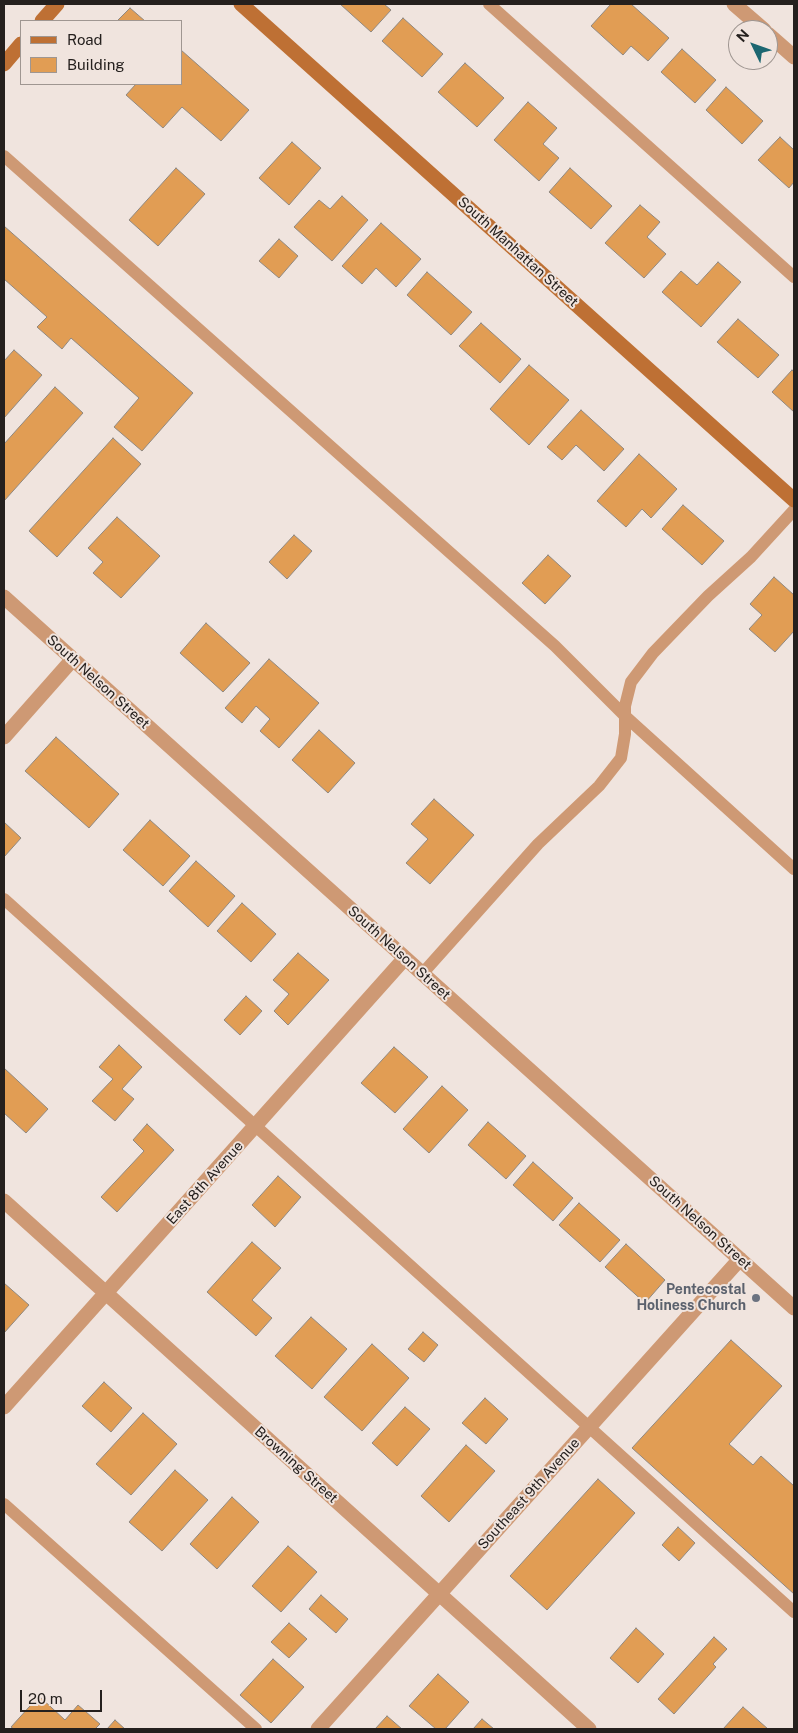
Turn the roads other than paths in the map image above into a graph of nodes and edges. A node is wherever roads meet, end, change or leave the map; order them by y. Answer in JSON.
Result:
{"nodes":[{"id":1,"x":57,"y":4,"type":"edge"},
{"id":2,"x":241,"y":4,"type":"edge"},
{"id":3,"x":489,"y":4,"type":"edge"},
{"id":4,"x":734,"y":4,"type":"edge"},
{"id":5,"x":43,"y":20,"type":"edge"},
{"id":6,"x":752,"y":20,"type":"edge"},
{"id":7,"x":778,"y":43,"type":"edge"},
{"id":8,"x":20,"y":45,"type":"edge"},
{"id":9,"x":794,"y":58,"type":"edge"},
{"id":10,"x":4,"y":64,"type":"edge"},
{"id":11,"x":4,"y":156,"type":"edge"},
{"id":12,"x":794,"y":277,"type":"edge"},
{"id":13,"x":794,"y":500,"type":"edge"},
{"id":14,"x":794,"y":510,"type":"edge"},
{"id":15,"x":4,"y":597,"type":"edge"},
{"id":16,"x":73,"y":659,"type":"junction"},
{"id":17,"x":625,"y":716,"type":"junction"},
{"id":18,"x":4,"y":736,"type":"edge"},
{"id":19,"x":794,"y":869,"type":"edge"},
{"id":20,"x":4,"y":899,"type":"edge"},
{"id":21,"x":406,"y":958,"type":"junction"},
{"id":22,"x":422,"y":974,"type":"junction"},
{"id":23,"x":256,"y":1125,"type":"junction"},
{"id":24,"x":4,"y":1201,"type":"edge"},
{"id":25,"x":740,"y":1259,"type":"junction"},
{"id":26,"x":106,"y":1293,"type":"junction"},
{"id":27,"x":794,"y":1308,"type":"edge"},
{"id":28,"x":4,"y":1407,"type":"edge"},
{"id":29,"x":589,"y":1427,"type":"junction"},
{"id":30,"x":4,"y":1504,"type":"edge"},
{"id":31,"x":439,"y":1595,"type":"junction"},
{"id":32,"x":794,"y":1612,"type":"edge"},
{"id":33,"x":256,"y":1729,"type":"edge"},
{"id":34,"x":318,"y":1729,"type":"edge"},
{"id":35,"x":589,"y":1729,"type":"edge"}],
"edges":[{"from":1,"to":5,"type":"street"},
{"from":2,"to":13,"type":"street","name":"South Manhattan Street"},
{"from":3,"to":12,"type":"lane"},
{"from":4,"to":6,"type":"street"},
{"from":7,"to":9,"type":"street"},
{"from":8,"to":10,"type":"street"},
{"from":11,"to":17,"type":"lane"},
{"from":14,"to":17,"type":"lane"},
{"from":15,"to":16,"type":"street","name":"South Nelson Street"},
{"from":16,"to":18,"type":"street"},
{"from":16,"to":21,"type":"street","name":"South Nelson Street"},
{"from":17,"to":19,"type":"lane"},
{"from":17,"to":22,"type":"lane"},
{"from":20,"to":23,"type":"lane"},
{"from":21,"to":22,"type":"street","name":"South Nelson Street"},
{"from":21,"to":23,"type":"street","name":"East 8th Avenue"},
{"from":22,"to":25,"type":"street","name":"South Nelson Street"},
{"from":23,"to":26,"type":"street","name":"East 8th Avenue"},
{"from":23,"to":29,"type":"lane"},
{"from":24,"to":26,"type":"street","name":"Browning Street"},
{"from":25,"to":27,"type":"street","name":"South Nelson Street"},
{"from":25,"to":29,"type":"street","name":"Southeast 9th Avenue"},
{"from":26,"to":28,"type":"street","name":"East 8th Avenue"},
{"from":26,"to":31,"type":"street","name":"Browning Street"},
{"from":29,"to":31,"type":"street","name":"Southeast 9th Avenue"},
{"from":29,"to":32,"type":"lane"},
{"from":30,"to":33,"type":"lane"},
{"from":31,"to":34,"type":"street","name":"Southeast 9th Avenue"},
{"from":31,"to":35,"type":"street","name":"Browning Street"}]}
